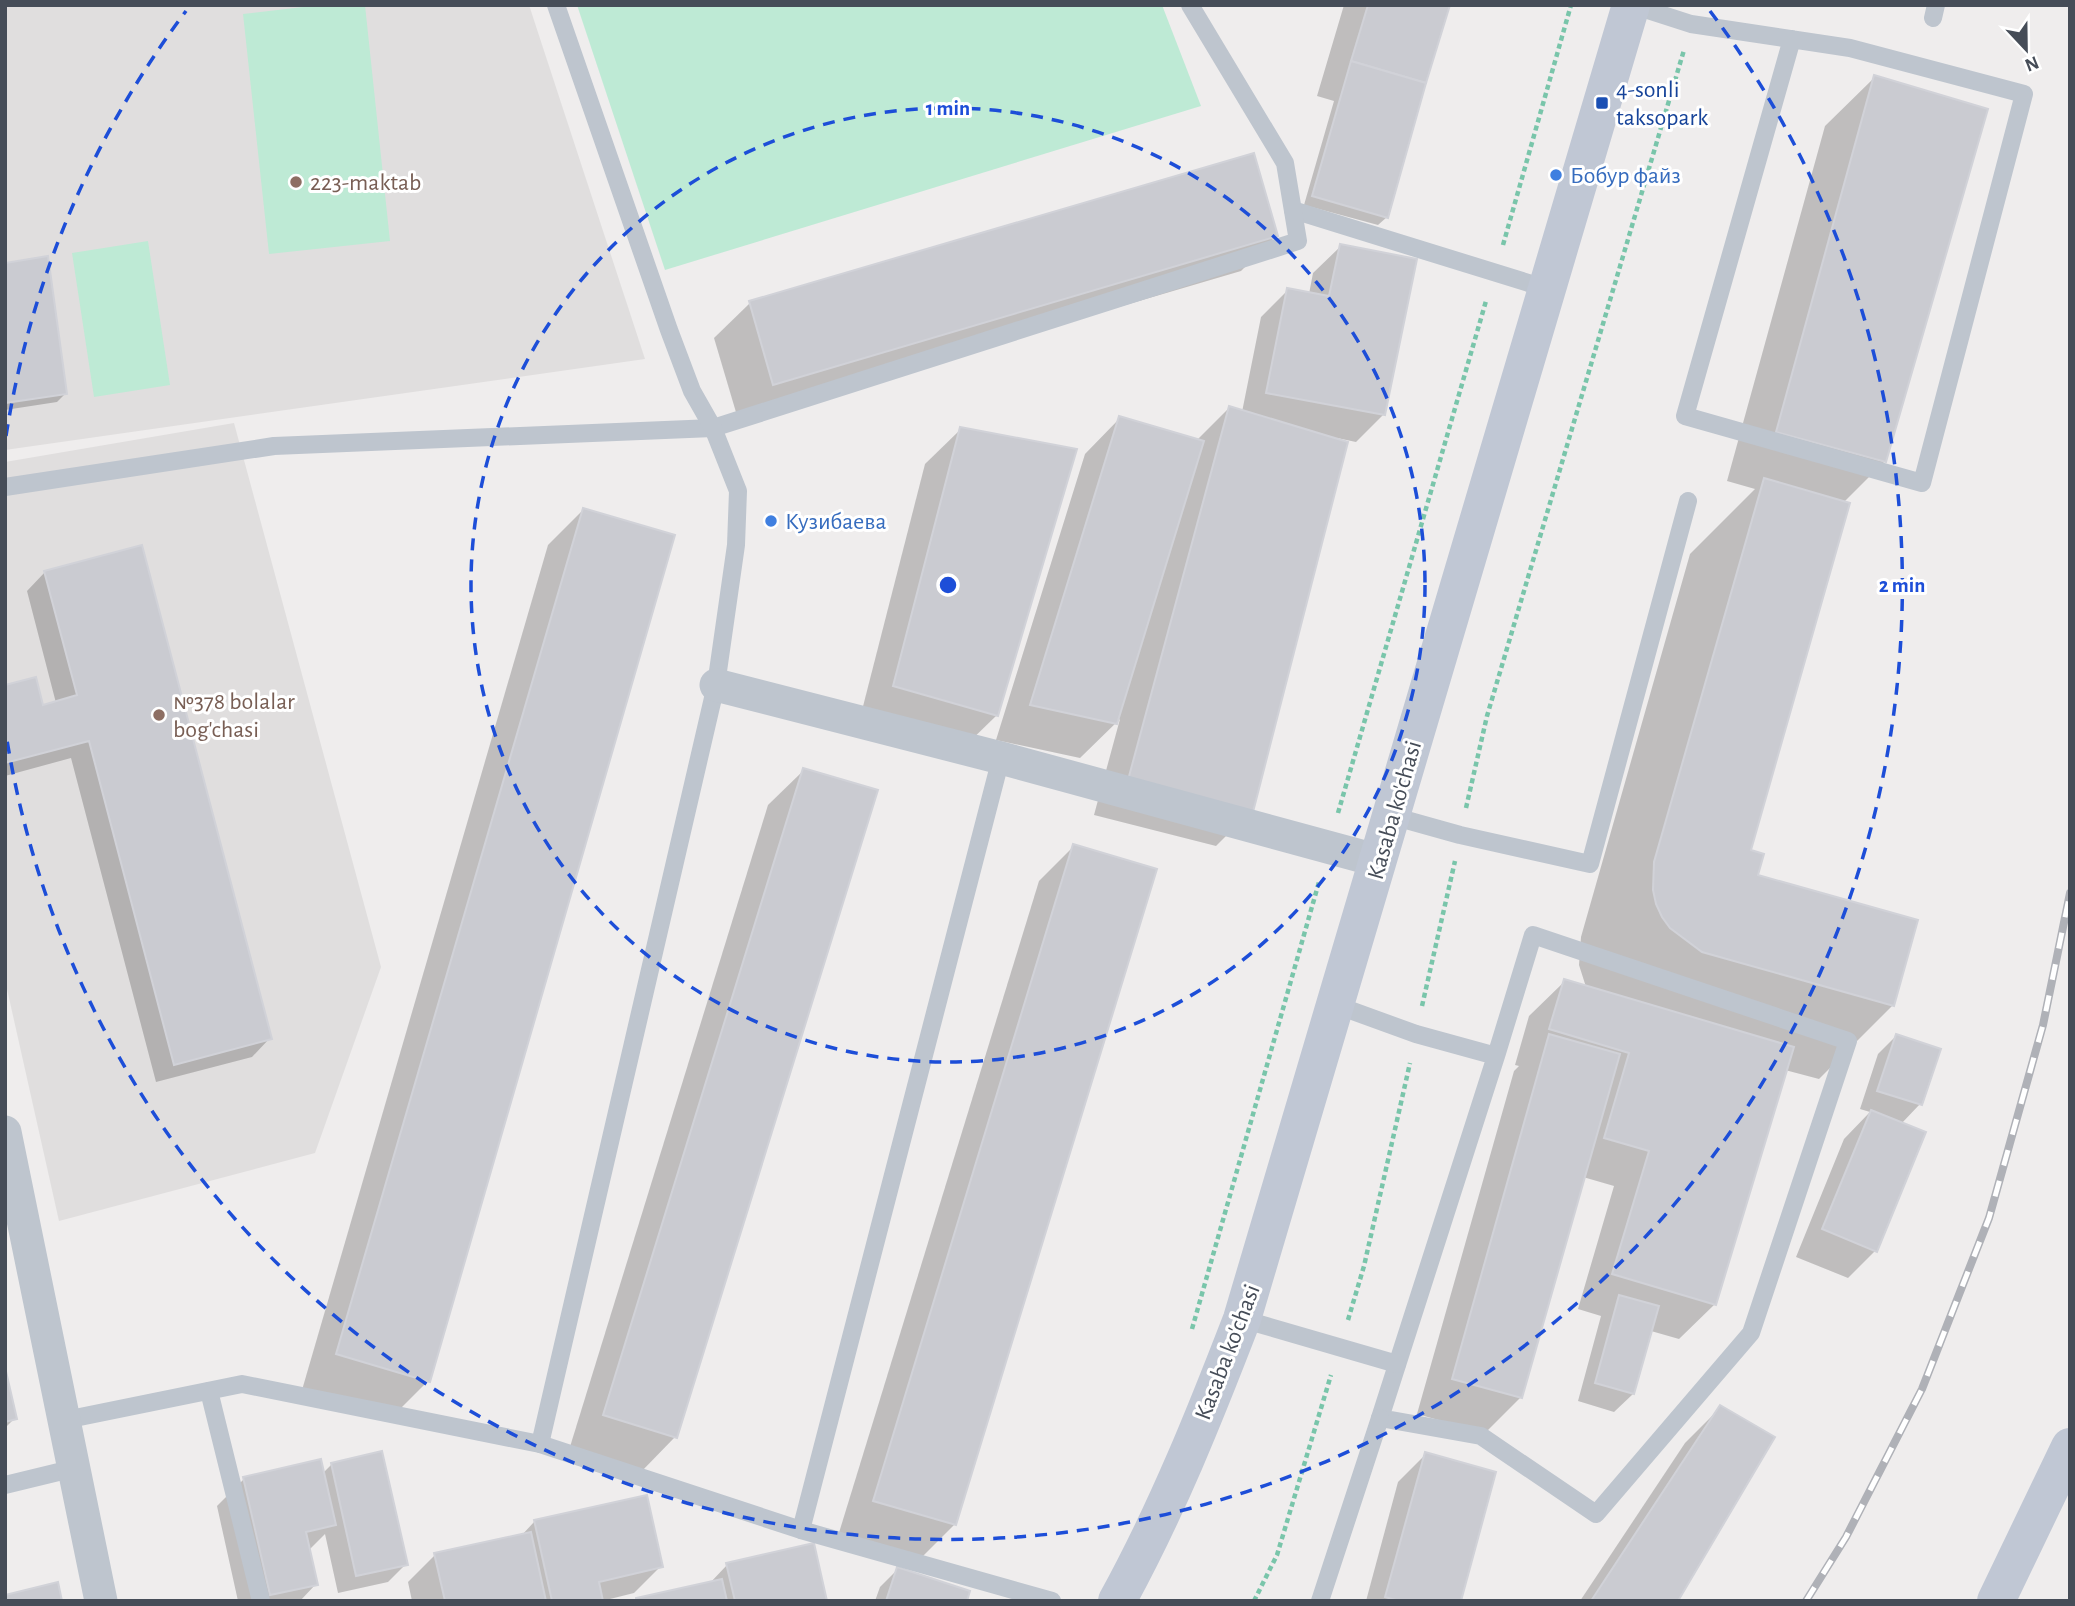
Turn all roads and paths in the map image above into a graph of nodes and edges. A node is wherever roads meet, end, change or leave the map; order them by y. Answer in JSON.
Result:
{"nodes":[{"id":1,"x":556,"y":5,"type":"edge"},
{"id":2,"x":1190,"y":5,"type":"edge"},
{"id":3,"x":1571,"y":5,"type":"edge"},
{"id":4,"x":1632,"y":5,"type":"edge"},
{"id":5,"x":1691,"y":24,"type":"junction"},
{"id":6,"x":1792,"y":39,"type":"junction"},
{"id":7,"x":1293,"y":210,"type":"junction"},
{"id":8,"x":1495,"y":272,"type":"junction"},
{"id":9,"x":1548,"y":289,"type":"junction"},
{"id":10,"x":713,"y":428,"type":"junction"},
{"id":11,"x":5,"y":487,"type":"edge"},
{"id":12,"x":1688,"y":501,"type":"dead end"},
{"id":13,"x":716,"y":685,"type":"junction"},
{"id":14,"x":1001,"y":758,"type":"junction"},
{"id":15,"x":1392,"y":816,"type":"junction"},
{"id":16,"x":1460,"y":835,"type":"junction"},
{"id":17,"x":1329,"y":847,"type":"junction"},
{"id":18,"x":1379,"y":861,"type":"junction"},
{"id":19,"x":1336,"y":1005,"type":"junction"},
{"id":20,"x":1416,"y":1034,"type":"junction"},
{"id":21,"x":1496,"y":1056,"type":"junction"},
{"id":22,"x":5,"y":1132,"type":"edge"},
{"id":23,"x":14,"y":1220,"type":"edge"},
{"id":24,"x":1242,"y":1319,"type":"junction"},
{"id":25,"x":1191,"y":1334,"type":"dead end"},
{"id":26,"x":1340,"y":1346,"type":"junction"},
{"id":27,"x":1397,"y":1364,"type":"junction"},
{"id":28,"x":209,"y":1391,"type":"junction"},
{"id":29,"x":1380,"y":1418,"type":"junction"},
{"id":30,"x":65,"y":1420,"type":"junction"},
{"id":31,"x":540,"y":1444,"type":"junction"},
{"id":32,"x":2070,"y":1447,"type":"edge"},
{"id":33,"x":75,"y":1468,"type":"junction"},
{"id":34,"x":5,"y":1485,"type":"edge"},
{"id":35,"x":2070,"y":1492,"type":"edge"},
{"id":36,"x":801,"y":1530,"type":"junction"},
{"id":37,"x":102,"y":1601,"type":"edge"},
{"id":38,"x":261,"y":1601,"type":"edge"},
{"id":39,"x":1052,"y":1601,"type":"edge"},
{"id":40,"x":1117,"y":1601,"type":"edge"},
{"id":41,"x":1254,"y":1601,"type":"edge"},
{"id":42,"x":1320,"y":1601,"type":"edge"},
{"id":43,"x":1996,"y":1601,"type":"edge"},
{"id":44,"x":2020,"y":1601,"type":"edge"}],
"edges":[{"from":1,"to":10,"type":"lane"},
{"from":2,"to":7,"type":"lane"},
{"from":3,"to":8,"type":"path"},
{"from":4,"to":5,"type":"lane"},
{"from":4,"to":9,"type":"street","name":"Kasaba ko'chasi"},
{"from":5,"to":6,"type":"lane"},
{"from":5,"to":16,"type":"path"},
{"from":6,"to":6,"type":"lane"},
{"from":7,"to":8,"type":"lane"},
{"from":7,"to":10,"type":"lane"},
{"from":8,"to":9,"type":"lane"},
{"from":8,"to":17,"type":"path"},
{"from":9,"to":15,"type":"street","name":"Kasaba ko'chasi"},
{"from":10,"to":11,"type":"lane"},
{"from":10,"to":13,"type":"lane"},
{"from":12,"to":16,"type":"lane"},
{"from":13,"to":14,"type":"street"},
{"from":13,"to":31,"type":"lane"},
{"from":14,"to":17,"type":"street"},
{"from":14,"to":36,"type":"lane"},
{"from":15,"to":16,"type":"lane"},
{"from":15,"to":18,"type":"street","name":"Kasaba ko'chasi"},
{"from":16,"to":20,"type":"path"},
{"from":17,"to":18,"type":"street"},
{"from":17,"to":25,"type":"path"},
{"from":18,"to":19,"type":"street","name":"Kasaba ko'chasi"},
{"from":19,"to":20,"type":"lane"},
{"from":19,"to":24,"type":"street","name":"Kasaba ko'chasi"},
{"from":20,"to":21,"type":"lane"},
{"from":20,"to":26,"type":"path"},
{"from":21,"to":27,"type":"lane"},
{"from":21,"to":29,"type":"lane"},
{"from":22,"to":23,"type":"street"},
{"from":23,"to":30,"type":"street"},
{"from":24,"to":26,"type":"lane"},
{"from":24,"to":40,"type":"street","name":"Kasaba ko'chasi"},
{"from":26,"to":27,"type":"lane"},
{"from":26,"to":41,"type":"path"},
{"from":27,"to":29,"type":"lane"},
{"from":28,"to":30,"type":"lane"},
{"from":28,"to":31,"type":"lane"},
{"from":28,"to":38,"type":"lane"},
{"from":29,"to":42,"type":"lane"},
{"from":30,"to":33,"type":"street"},
{"from":31,"to":36,"type":"lane"},
{"from":32,"to":43,"type":"street"},
{"from":33,"to":34,"type":"lane"},
{"from":33,"to":37,"type":"street"},
{"from":35,"to":44,"type":"street"},
{"from":36,"to":39,"type":"lane"}]}
